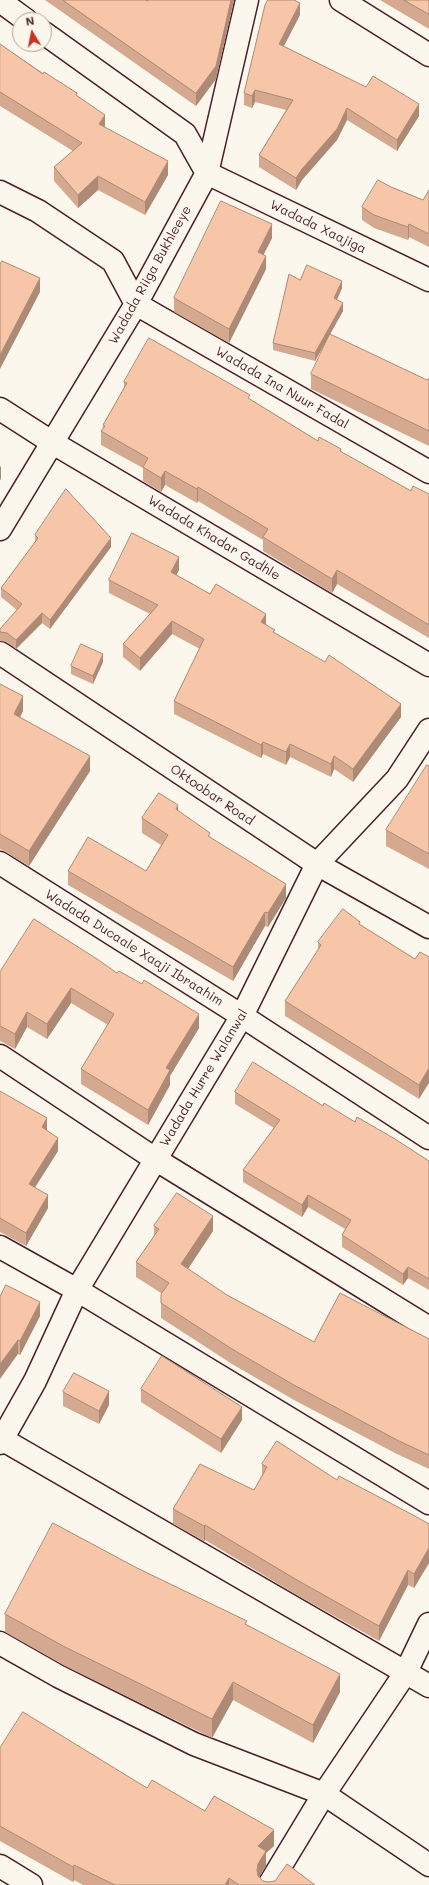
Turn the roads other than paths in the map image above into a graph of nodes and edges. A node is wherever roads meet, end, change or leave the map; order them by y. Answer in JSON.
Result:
{"nodes":[{"id":1,"x":247,"y":0,"type":"edge"},
{"id":2,"x":341,"y":0,"type":"edge"},
{"id":3,"x":0,"y":1,"type":"edge"},
{"id":4,"x":15,"y":12,"type":"edge"},
{"id":5,"x":52,"y":39,"type":"edge"},
{"id":6,"x":429,"y":55,"type":"edge"},
{"id":7,"x":207,"y":173,"type":"junction"},
{"id":8,"x":0,"y":192,"type":"edge"},
{"id":9,"x":429,"y":280,"type":"edge"},
{"id":10,"x":136,"y":304,"type":"junction"},
{"id":11,"x":0,"y":409,"type":"edge"},
{"id":12,"x":53,"y":443,"type":"junction"},
{"id":13,"x":429,"y":472,"type":"edge"},
{"id":14,"x":0,"y":529,"type":"edge"},
{"id":15,"x":0,"y":653,"type":"edge"},
{"id":16,"x":429,"y":665,"type":"edge"},
{"id":17,"x":429,"y":730,"type":"edge"},
{"id":18,"x":0,"y":863,"type":"edge"},
{"id":19,"x":317,"y":864,"type":"junction"},
{"id":20,"x":429,"y":927,"type":"edge"},
{"id":21,"x":242,"y":1016,"type":"junction"},
{"id":22,"x":0,"y":1056,"type":"edge"},
{"id":23,"x":429,"y":1138,"type":"edge"},
{"id":24,"x":155,"y":1159,"type":"junction"},
{"id":25,"x":0,"y":1247,"type":"edge"},
{"id":26,"x":77,"y":1290,"type":"junction"},
{"id":27,"x":429,"y":1328,"type":"edge"},
{"id":28,"x":1,"y":1440,"type":"edge"},
{"id":29,"x":429,"y":1503,"type":"edge"},
{"id":30,"x":429,"y":1624,"type":"edge"},
{"id":31,"x":0,"y":1643,"type":"edge"},
{"id":32,"x":406,"y":1672,"type":"junction"},
{"id":33,"x":429,"y":1686,"type":"edge"},
{"id":34,"x":324,"y":1794,"type":"junction"},
{"id":35,"x":429,"y":1865,"type":"edge"},
{"id":36,"x":0,"y":1866,"type":"edge"},
{"id":37,"x":31,"y":1885,"type":"edge"},
{"id":38,"x":269,"y":1885,"type":"edge"}],
"edges":[{"from":1,"to":7,"type":"street","name":"Wadada Riiga Bukhleeye"},
{"from":2,"to":6,"type":"street"},
{"from":3,"to":4,"type":"street"},
{"from":5,"to":7,"type":"street"},
{"from":7,"to":9,"type":"street","name":"Wadada Xaajiga"},
{"from":7,"to":10,"type":"street","name":"Wadada Riiga Bukhleeye"},
{"from":8,"to":10,"type":"street"},
{"from":10,"to":12,"type":"street","name":"Wadada Riiga Bukhleeye"},
{"from":10,"to":13,"type":"street","name":"Wadada Ina Nuur Fadal"},
{"from":11,"to":12,"type":"street","name":"Wadada Khadar Gadhle"},
{"from":12,"to":14,"type":"street","name":"Wadada Riiga Bukhleeye"},
{"from":12,"to":16,"type":"street","name":"Wadada Khadar Gadhle"},
{"from":15,"to":19,"type":"street","name":"Oktoobar Road"},
{"from":17,"to":19,"type":"street","name":"Wadada Hurre Walanwal"},
{"from":18,"to":21,"type":"street","name":"Wadada Ducaale Xaaji Ibraahim"},
{"from":19,"to":20,"type":"street","name":"Oktoobar Road"},
{"from":19,"to":21,"type":"street","name":"Wadada Hurre Walanwal"},
{"from":21,"to":23,"type":"street","name":"Wadada Ducaale Xaaji Ibraahim"},
{"from":21,"to":24,"type":"street","name":"Wadada Hurre Walanwal"},
{"from":22,"to":24,"type":"street"},
{"from":24,"to":26,"type":"street","name":"Wadada Hurre Walanwal"},
{"from":24,"to":27,"type":"street"},
{"from":25,"to":26,"type":"street"},
{"from":26,"to":28,"type":"street","name":"Wadada Hurre Walanwal"},
{"from":26,"to":29,"type":"street"},
{"from":28,"to":32,"type":"street"},
{"from":30,"to":32,"type":"street"},
{"from":31,"to":34,"type":"street"},
{"from":32,"to":33,"type":"street"},
{"from":32,"to":34,"type":"street"},
{"from":34,"to":35,"type":"street"},
{"from":34,"to":38,"type":"street"},
{"from":36,"to":37,"type":"street"}]}
